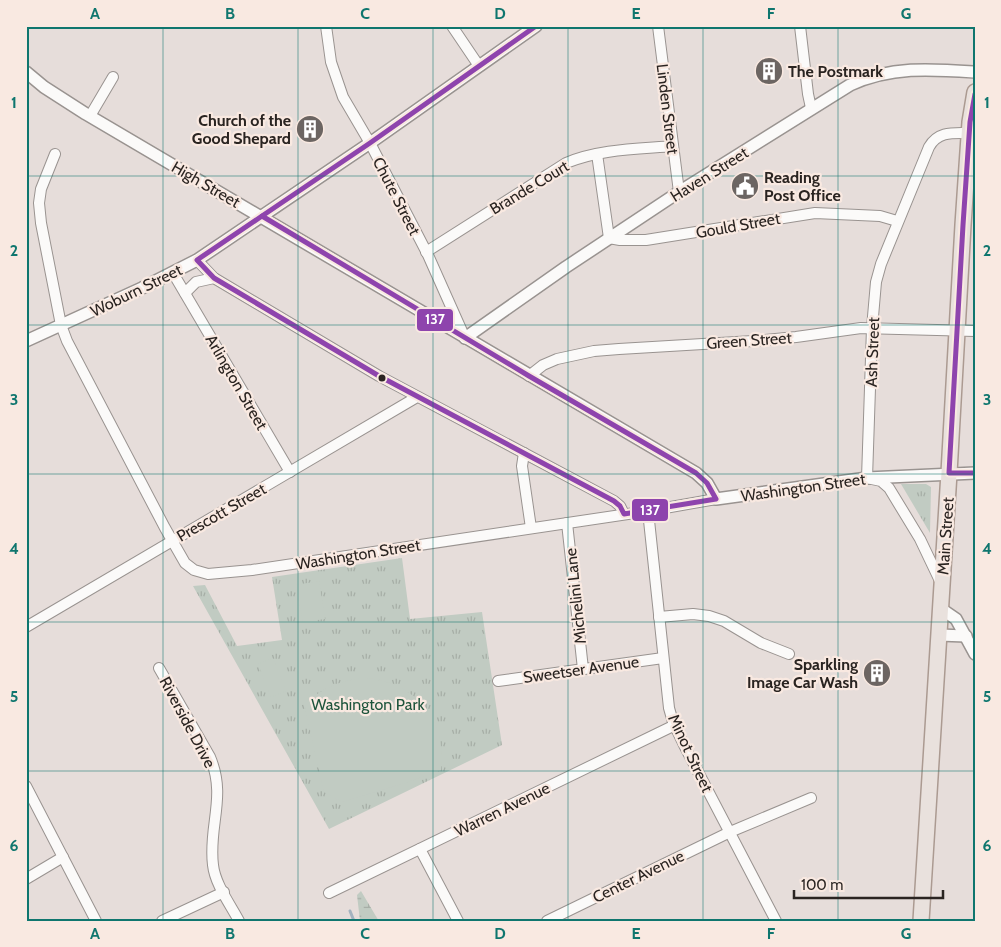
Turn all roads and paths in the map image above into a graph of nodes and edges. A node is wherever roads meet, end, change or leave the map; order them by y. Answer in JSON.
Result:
{"nodes":[{"id":1,"x":326,"y":26,"type":"edge"},
{"id":2,"x":452,"y":26,"type":"edge"},
{"id":3,"x":536,"y":26,"type":"edge"},
{"id":4,"x":658,"y":26,"type":"edge"},
{"id":5,"x":800,"y":26,"type":"edge"},
{"id":6,"x":478,"y":66,"type":"junction"},
{"id":7,"x":26,"y":72,"type":"edge"},
{"id":8,"x":975,"y":72,"type":"edge"},
{"id":9,"x":113,"y":77,"type":"dead end"},
{"id":10,"x":975,"y":92,"type":"edge"},
{"id":11,"x":811,"y":108,"type":"junction"},
{"id":12,"x":90,"y":116,"type":"junction"},
{"id":13,"x":969,"y":133,"type":"junction"},
{"id":14,"x":370,"y":143,"type":"junction"},
{"id":15,"x":673,"y":146,"type":"junction"},
{"id":16,"x":55,"y":154,"type":"dead end"},
{"id":17,"x":597,"y":154,"type":"junction"},
{"id":18,"x":679,"y":192,"type":"junction"},
{"id":19,"x":261,"y":216,"type":"junction"},
{"id":20,"x":897,"y":221,"type":"junction"},
{"id":21,"x":969,"y":225,"type":"edge"},
{"id":22,"x":609,"y":238,"type":"junction"},
{"id":23,"x":426,"y":252,"type":"junction"},
{"id":24,"x":197,"y":260,"type":"junction"},
{"id":25,"x":173,"y":273,"type":"junction"},
{"id":26,"x":214,"y":278,"type":"junction"},
{"id":27,"x":185,"y":293,"type":"junction"},
{"id":28,"x":61,"y":325,"type":"junction"},
{"id":29,"x":872,"y":328,"type":"junction"},
{"id":30,"x":956,"y":330,"type":"junction"},
{"id":31,"x":975,"y":331,"type":"edge"},
{"id":32,"x":465,"y":338,"type":"junction"},
{"id":33,"x":26,"y":341,"type":"edge"},
{"id":34,"x":529,"y":376,"type":"junction"},
{"id":35,"x":417,"y":397,"type":"junction"},
{"id":36,"x":524,"y":453,"type":"junction"},
{"id":37,"x":290,"y":472,"type":"junction"},
{"id":38,"x":949,"y":473,"type":"junction"},
{"id":39,"x":975,"y":473,"type":"edge"},
{"id":40,"x":867,"y":478,"type":"junction"},
{"id":41,"x":716,"y":499,"type":"junction"},
{"id":42,"x":648,"y":511,"type":"junction"},
{"id":43,"x":624,"y":514,"type":"junction"},
{"id":44,"x":567,"y":523,"type":"junction"},
{"id":45,"x":531,"y":528,"type":"junction"},
{"id":46,"x":172,"y":540,"type":"junction"},
{"id":47,"x":942,"y":584,"type":"junction"},
{"id":48,"x":940,"y":608,"type":"junction"},
{"id":49,"x":659,"y":617,"type":"junction"},
{"id":50,"x":26,"y":628,"type":"edge"},
{"id":51,"x":939,"y":635,"type":"junction"},
{"id":52,"x":970,"y":638,"type":"edge"},
{"id":53,"x":788,"y":654,"type":"dead end"},
{"id":54,"x":975,"y":654,"type":"edge"},
{"id":55,"x":663,"y":658,"type":"junction"},
{"id":56,"x":159,"y":668,"type":"dead end"},
{"id":57,"x":583,"y":669,"type":"junction"},
{"id":58,"x":498,"y":681,"type":"dead end"},
{"id":59,"x":675,"y":725,"type":"junction"},
{"id":60,"x":26,"y":786,"type":"edge"},
{"id":61,"x":811,"y":798,"type":"dead end"},
{"id":62,"x":730,"y":832,"type":"junction"},
{"id":63,"x":420,"y":849,"type":"junction"},
{"id":64,"x":63,"y":857,"type":"junction"},
{"id":65,"x":26,"y":879,"type":"edge"},
{"id":66,"x":224,"y":892,"type":"junction"},
{"id":67,"x":329,"y":893,"type":"dead end"},
{"id":68,"x":96,"y":921,"type":"edge"},
{"id":69,"x":162,"y":921,"type":"edge"},
{"id":70,"x":239,"y":921,"type":"edge"},
{"id":71,"x":458,"y":921,"type":"edge"},
{"id":72,"x":547,"y":921,"type":"edge"},
{"id":73,"x":776,"y":921,"type":"edge"},
{"id":74,"x":920,"y":921,"type":"edge"}],
"edges":[{"from":1,"to":14,"type":"street","name":"Chute Street"},
{"from":2,"to":6,"type":"street"},
{"from":3,"to":6,"type":"street","name":"Woburn Street"},
{"from":4,"to":15,"type":"street","name":"Linden Street"},
{"from":5,"to":11,"type":"street"},
{"from":6,"to":14,"type":"street","name":"Woburn Street"},
{"from":7,"to":12,"type":"street","name":"High Street"},
{"from":8,"to":11,"type":"street","name":"Haven Street"},
{"from":9,"to":12,"type":"street"},
{"from":10,"to":13,"type":"main road","name":"Main Street"},
{"from":11,"to":18,"type":"street","name":"Haven Street"},
{"from":12,"to":19,"type":"street","name":"High Street"},
{"from":13,"to":20,"type":"street","name":"Ash Street"},
{"from":13,"to":21,"type":"main road","name":"Main Street"},
{"from":14,"to":19,"type":"street","name":"Woburn Street"},
{"from":14,"to":23,"type":"street","name":"Chute Street"},
{"from":15,"to":17,"type":"street","name":"Brande Court"},
{"from":15,"to":18,"type":"street","name":"Linden Street"},
{"from":16,"to":28,"type":"street","name":"Washington Street"},
{"from":17,"to":22,"type":"street"},
{"from":17,"to":23,"type":"street","name":"Brande Court"},
{"from":18,"to":22,"type":"street","name":"Haven Street"},
{"from":19,"to":24,"type":"street","name":"Woburn Street"},
{"from":19,"to":32,"type":"street","name":"High Street"},
{"from":20,"to":22,"type":"street","name":"Gould Street"},
{"from":20,"to":29,"type":"street","name":"Ash Street"},
{"from":21,"to":30,"type":"main road","name":"Main Street"},
{"from":22,"to":32,"type":"street","name":"Haven Street"},
{"from":23,"to":32,"type":"street","name":"Chute Street"},
{"from":24,"to":25,"type":"street","name":"Woburn Street"},
{"from":24,"to":26,"type":"street"},
{"from":25,"to":27,"type":"street","name":"Arlington Street"},
{"from":25,"to":28,"type":"street","name":"Woburn Street"},
{"from":26,"to":27,"type":"street"},
{"from":26,"to":35,"type":"street"},
{"from":27,"to":37,"type":"street","name":"Arlington Street"},
{"from":28,"to":33,"type":"street","name":"Woburn Street"},
{"from":28,"to":46,"type":"street","name":"Washington Street"},
{"from":29,"to":30,"type":"street","name":"Green Street"},
{"from":29,"to":34,"type":"street","name":"Green Street"},
{"from":29,"to":40,"type":"street","name":"Ash Street"},
{"from":30,"to":31,"type":"street","name":"Green Street"},
{"from":30,"to":38,"type":"main road","name":"Main Street"},
{"from":32,"to":34,"type":"street","name":"High Street"},
{"from":34,"to":41,"type":"street","name":"High Street"},
{"from":35,"to":36,"type":"street"},
{"from":35,"to":37,"type":"street","name":"Prescott Street"},
{"from":36,"to":43,"type":"street"},
{"from":36,"to":45,"type":"street"},
{"from":37,"to":46,"type":"street","name":"Prescott Street"},
{"from":38,"to":39,"type":"street","name":"Washington Street"},
{"from":38,"to":40,"type":"street","name":"Washington Street"},
{"from":38,"to":47,"type":"main road","name":"Main Street"},
{"from":40,"to":41,"type":"street","name":"Washington Street"},
{"from":40,"to":47,"type":"street"},
{"from":41,"to":42,"type":"street","name":"Washington Street"},
{"from":42,"to":43,"type":"street","name":"Washington Street"},
{"from":42,"to":49,"type":"street","name":"Minot Street"},
{"from":43,"to":44,"type":"street","name":"Washington Street"},
{"from":44,"to":45,"type":"street","name":"Washington Street"},
{"from":44,"to":57,"type":"street","name":"Michelini Lane"},
{"from":45,"to":46,"type":"street","name":"Washington Street"},
{"from":46,"to":50,"type":"street","name":"Prescott Street"},
{"from":47,"to":48,"type":"main road","name":"Main Street"},
{"from":48,"to":51,"type":"main road","name":"Main Street"},
{"from":48,"to":52,"type":"street"},
{"from":49,"to":53,"type":"street"},
{"from":49,"to":55,"type":"street","name":"Minot Street"},
{"from":51,"to":52,"type":"street"},
{"from":51,"to":74,"type":"main road","name":"Main Street"},
{"from":52,"to":54,"type":"street"},
{"from":55,"to":57,"type":"street","name":"Sweetser Avenue"},
{"from":55,"to":59,"type":"street","name":"Minot Street"},
{"from":56,"to":66,"type":"street","name":"Riverside Drive"},
{"from":57,"to":58,"type":"street","name":"Sweetser Avenue"},
{"from":59,"to":62,"type":"street","name":"Minot Street"},
{"from":59,"to":63,"type":"street","name":"Warren Avenue"},
{"from":60,"to":64,"type":"street"},
{"from":61,"to":62,"type":"street","name":"Center Avenue"},
{"from":62,"to":72,"type":"street","name":"Center Avenue"},
{"from":62,"to":73,"type":"street","name":"Minot Street"},
{"from":63,"to":67,"type":"street","name":"Warren Avenue"},
{"from":63,"to":71,"type":"street"},
{"from":64,"to":65,"type":"street"},
{"from":64,"to":68,"type":"street"},
{"from":66,"to":69,"type":"street"},
{"from":66,"to":70,"type":"street","name":"Riverside Drive"}]}
